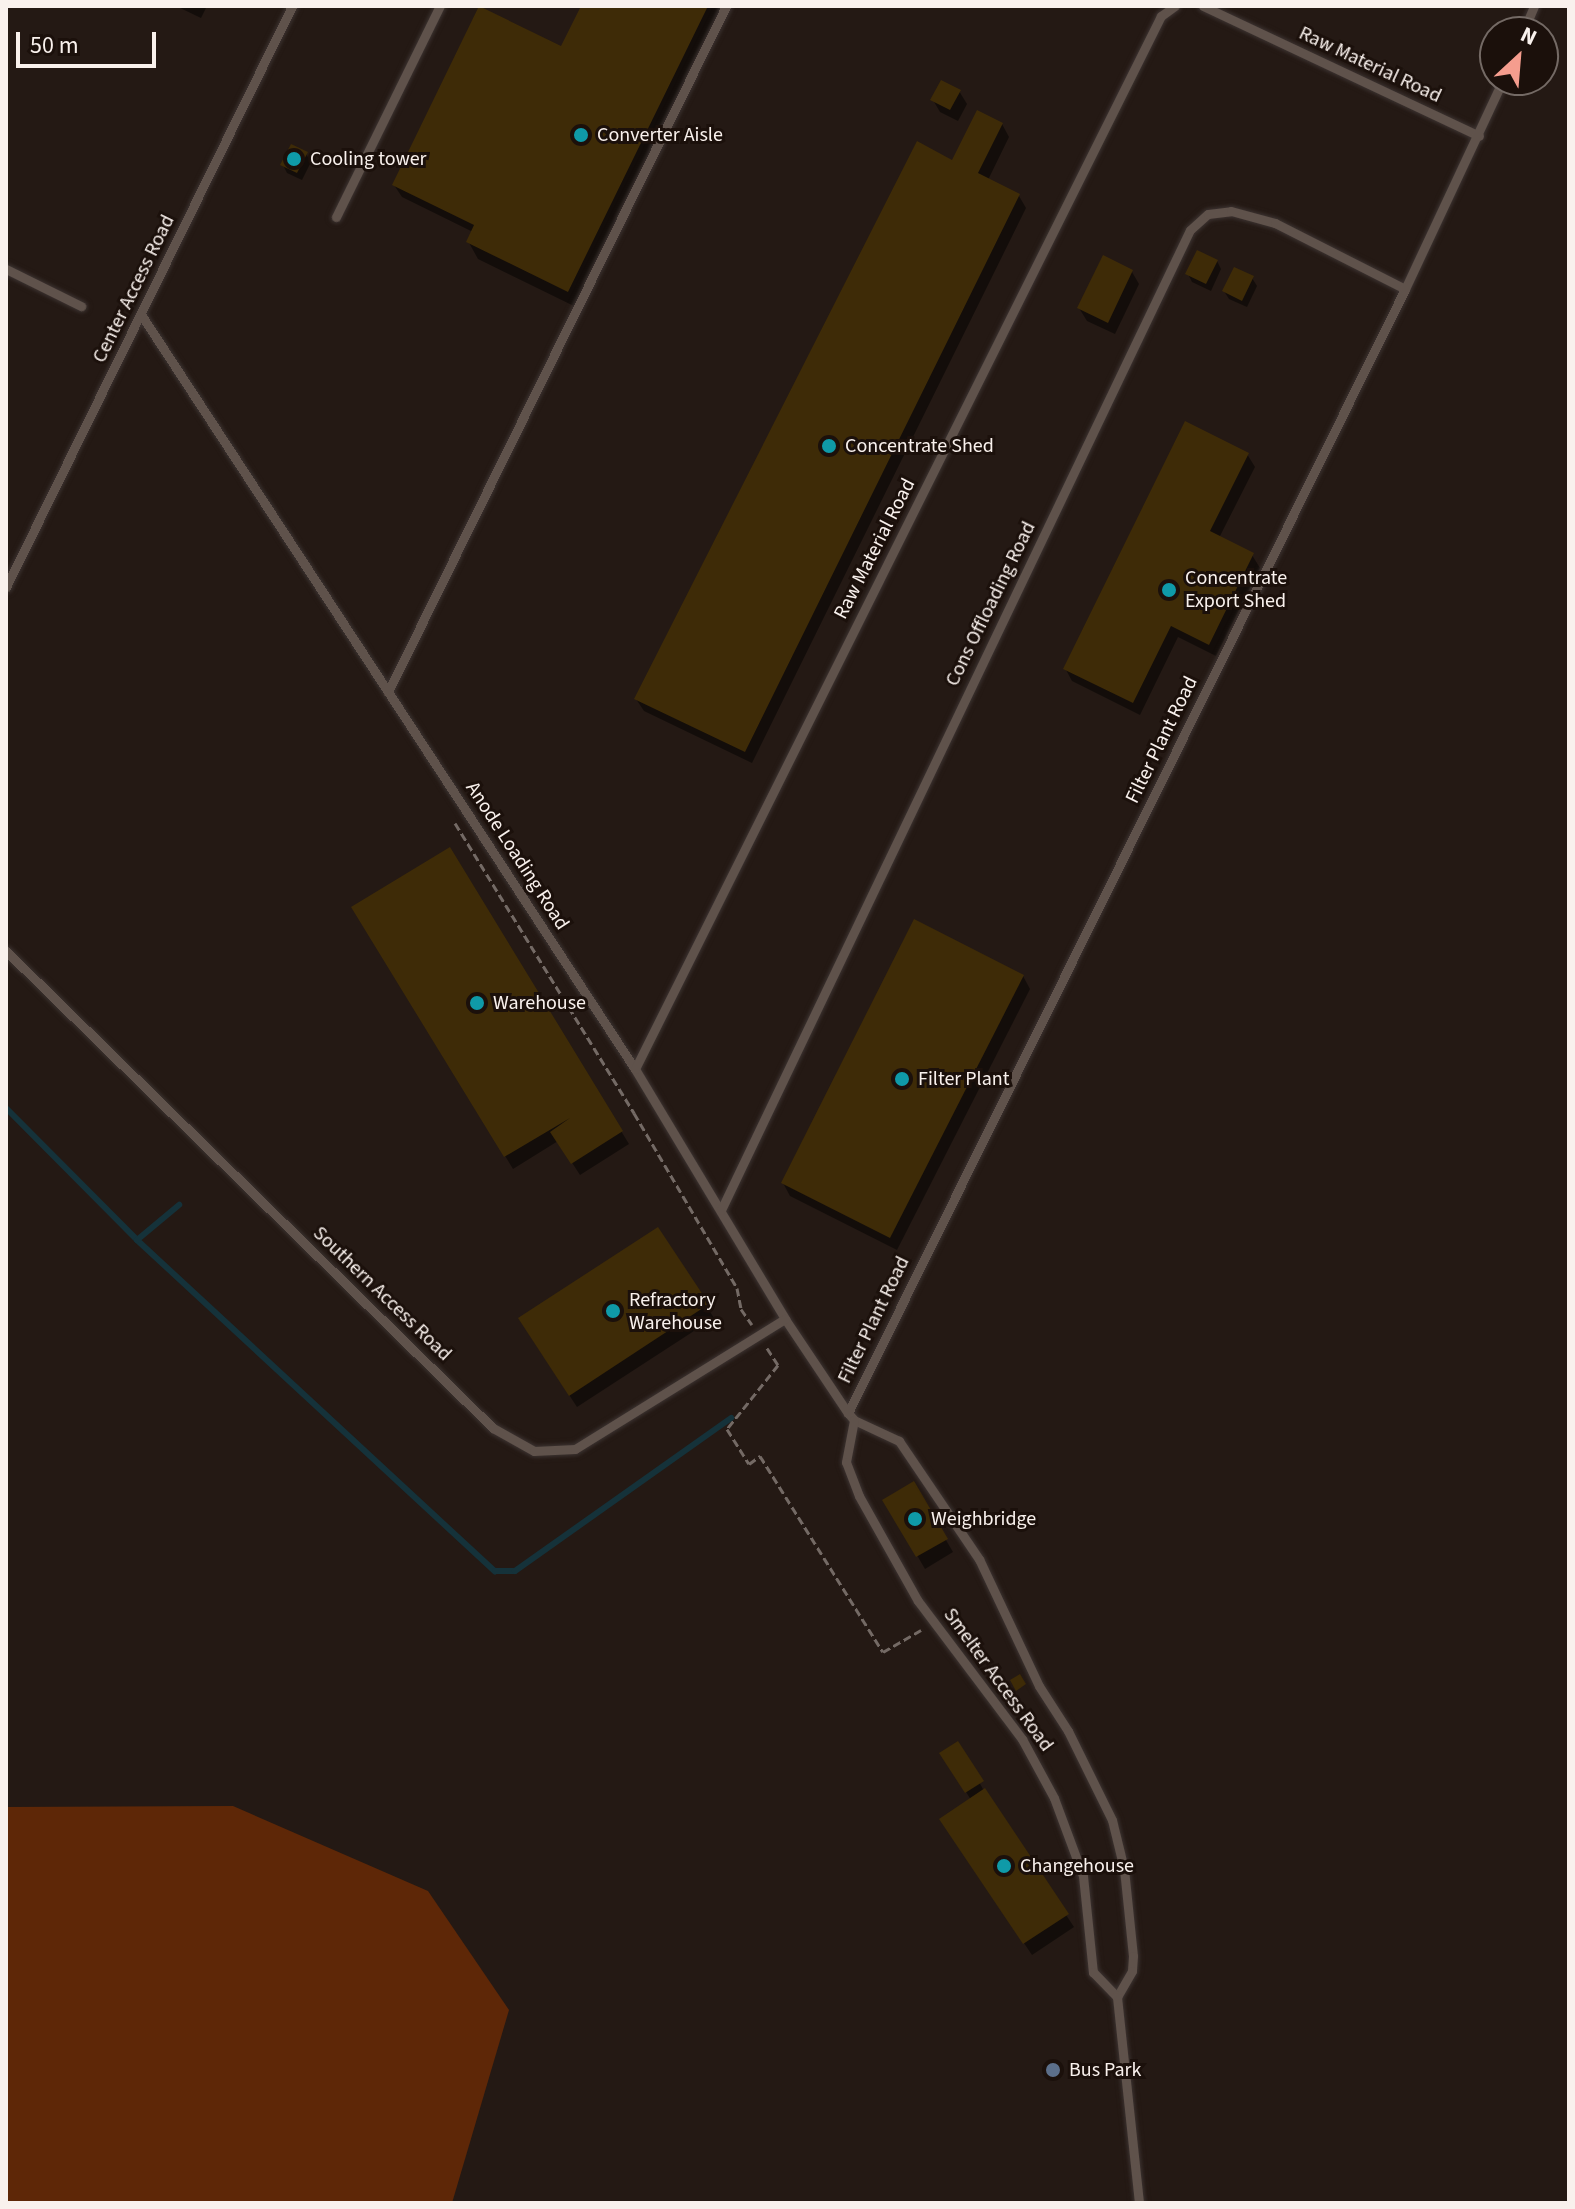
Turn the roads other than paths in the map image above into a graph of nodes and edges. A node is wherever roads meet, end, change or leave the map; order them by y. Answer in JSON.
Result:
{"nodes":[{"id":1,"x":292,"y":6,"type":"edge"},
{"id":2,"x":440,"y":6,"type":"edge"},
{"id":3,"x":726,"y":6,"type":"edge"},
{"id":4,"x":1175,"y":6,"type":"edge"},
{"id":5,"x":1203,"y":6,"type":"edge"},
{"id":6,"x":1496,"y":96,"type":"edge"},
{"id":7,"x":1479,"y":136,"type":"junction"},
{"id":8,"x":336,"y":217,"type":"dead end"},
{"id":9,"x":6,"y":269,"type":"edge"},
{"id":10,"x":1405,"y":289,"type":"junction"},
{"id":11,"x":81,"y":306,"type":"dead end"},
{"id":12,"x":142,"y":316,"type":"junction"},
{"id":13,"x":6,"y":587,"type":"edge"},
{"id":14,"x":388,"y":692,"type":"junction"},
{"id":15,"x":6,"y":951,"type":"edge"},
{"id":16,"x":635,"y":1069,"type":"junction"},
{"id":17,"x":721,"y":1210,"type":"junction"},
{"id":18,"x":785,"y":1319,"type":"junction"},
{"id":19,"x":851,"y":1417,"type":"junction"},
{"id":20,"x":1117,"y":1997,"type":"junction"},
{"id":21,"x":1139,"y":2203,"type":"edge"}],
"edges":[{"from":1,"to":12,"type":"lane","name":"Center Access Road"},
{"from":2,"to":8,"type":"lane"},
{"from":3,"to":14,"type":"lane"},
{"from":4,"to":16,"type":"lane","name":"Raw Material Road"},
{"from":5,"to":7,"type":"lane","name":"Raw Material Road"},
{"from":6,"to":7,"type":"lane","name":"Filter Plant Road"},
{"from":7,"to":10,"type":"lane","name":"Filter Plant Road"},
{"from":9,"to":11,"type":"lane"},
{"from":10,"to":17,"type":"lane","name":"Cons Offloading Road"},
{"from":10,"to":19,"type":"lane","name":"Filter Plant Road"},
{"from":12,"to":13,"type":"lane","name":"Center Access Road"},
{"from":12,"to":14,"type":"lane","name":"Anode Loading Road"},
{"from":14,"to":16,"type":"lane","name":"Anode Loading Road"},
{"from":15,"to":18,"type":"lane","name":"Southern Access Road"},
{"from":16,"to":17,"type":"lane","name":"Anode Loading Road"},
{"from":17,"to":18,"type":"lane","name":"Anode Loading Road"},
{"from":18,"to":19,"type":"lane","name":"Anode Loading Road"},
{"from":19,"to":20,"type":"lane","name":"Smelter Access Road"},
{"from":19,"to":20,"type":"lane"},
{"from":20,"to":21,"type":"lane"}]}
